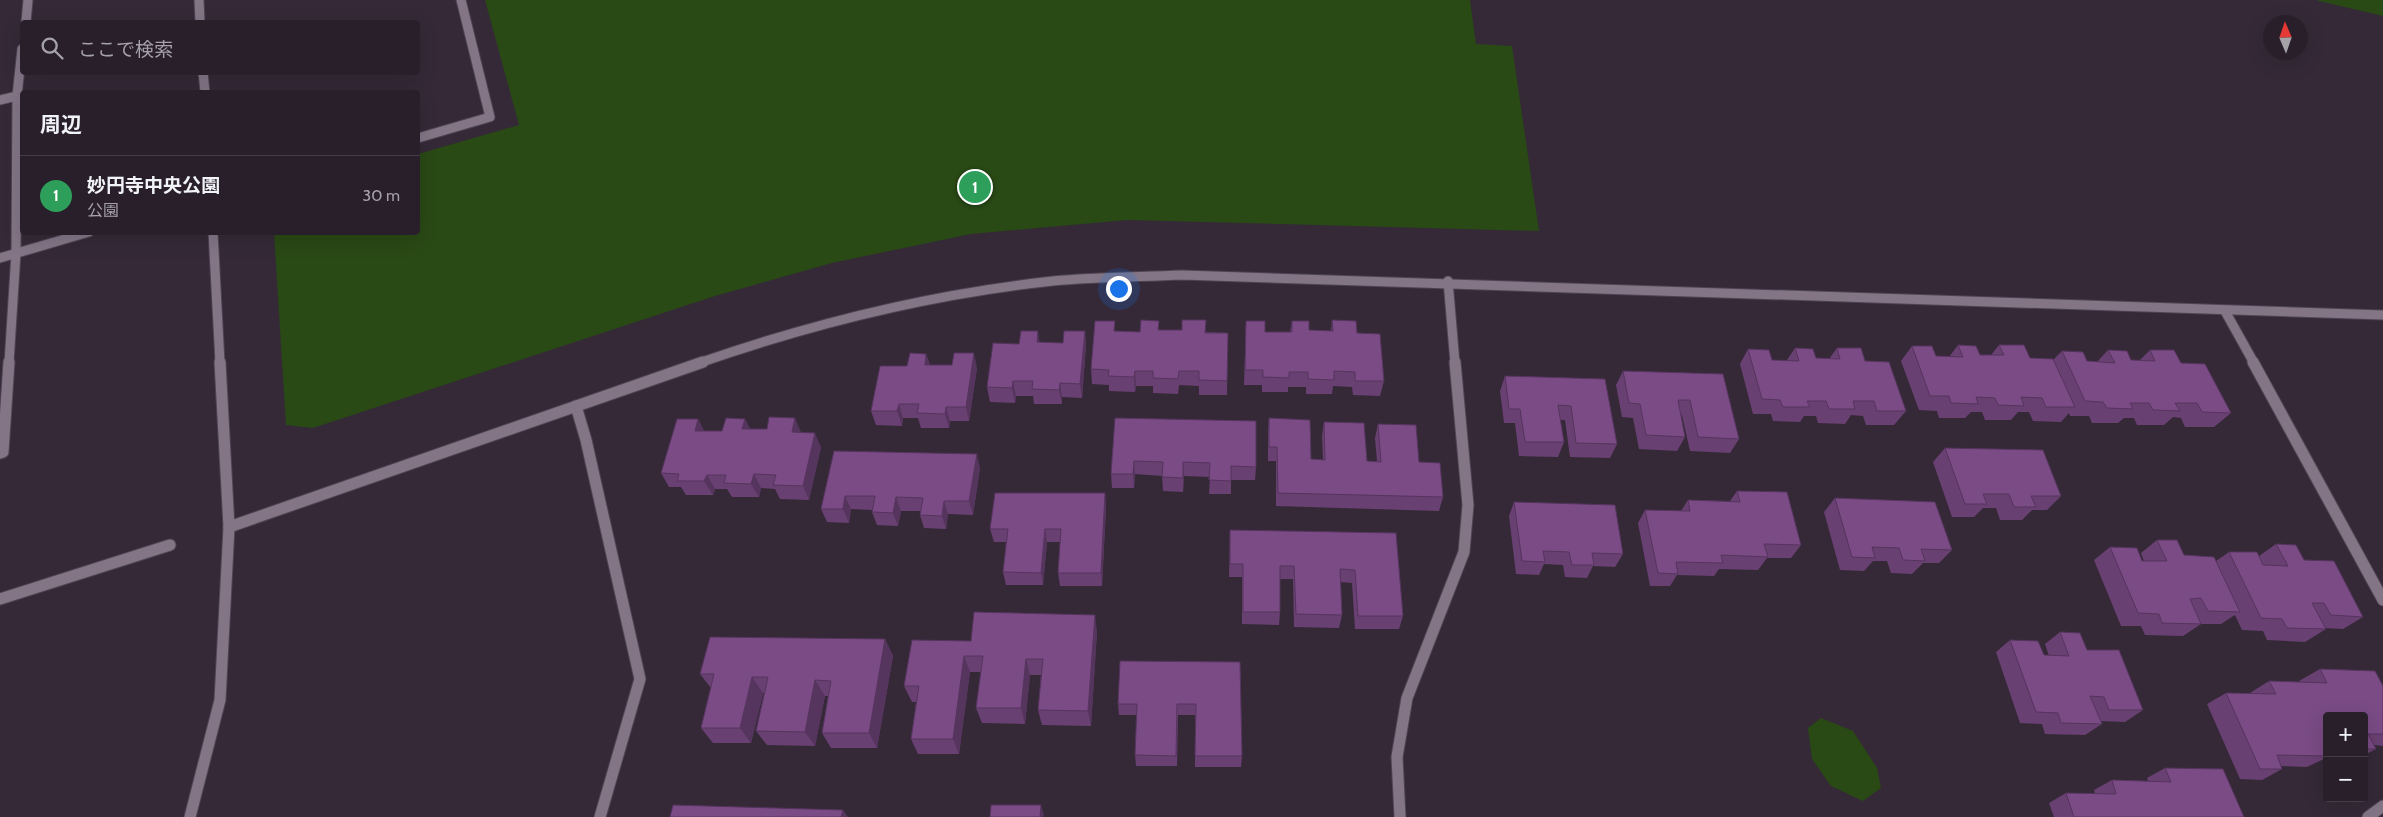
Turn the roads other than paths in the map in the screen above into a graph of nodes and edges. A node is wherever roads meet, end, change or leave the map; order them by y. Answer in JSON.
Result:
{"nodes":[{"id":1,"x":28,"y":0,"type":"edge"},
{"id":2,"x":199,"y":0,"type":"edge"},
{"id":3,"x":461,"y":0,"type":"edge"},
{"id":4,"x":26,"y":20,"type":"edge"},
{"id":5,"x":200,"y":20,"type":"edge"},
{"id":6,"x":20,"y":68,"type":"edge"},
{"id":7,"x":204,"y":75,"type":"edge"},
{"id":8,"x":205,"y":90,"type":"edge"},
{"id":9,"x":17,"y":96,"type":"junction"},
{"id":10,"x":0,"y":100,"type":"edge"},
{"id":11,"x":420,"y":137,"type":"edge"},
{"id":12,"x":79,"y":235,"type":"edge"},
{"id":13,"x":213,"y":235,"type":"edge"},
{"id":14,"x":16,"y":253,"type":"junction"},
{"id":15,"x":0,"y":258,"type":"edge"},
{"id":16,"x":1448,"y":281,"type":"junction"},
{"id":17,"x":2225,"y":311,"type":"junction"},
{"id":18,"x":2383,"y":315,"type":"edge"},
{"id":19,"x":576,"y":406,"type":"junction"},
{"id":20,"x":0,"y":453,"type":"edge"},
{"id":21,"x":229,"y":527,"type":"junction"},
{"id":22,"x":170,"y":546,"type":"dead end"},
{"id":23,"x":0,"y":599,"type":"edge"},
{"id":24,"x":2383,"y":600,"type":"edge"},
{"id":25,"x":2383,"y":806,"type":"edge"},
{"id":26,"x":190,"y":817,"type":"edge"},
{"id":27,"x":600,"y":817,"type":"edge"},
{"id":28,"x":1400,"y":817,"type":"edge"},
{"id":29,"x":2368,"y":817,"type":"edge"}],
"edges":[{"from":1,"to":4,"type":"street"},
{"from":2,"to":5,"type":"street"},
{"from":3,"to":11,"type":"street"},
{"from":6,"to":9,"type":"street"},
{"from":7,"to":8,"type":"street"},
{"from":9,"to":10,"type":"street"},
{"from":9,"to":14,"type":"street"},
{"from":12,"to":14,"type":"street"},
{"from":13,"to":21,"type":"street"},
{"from":14,"to":15,"type":"street"},
{"from":14,"to":20,"type":"street"},
{"from":16,"to":17,"type":"street"},
{"from":16,"to":19,"type":"street"},
{"from":16,"to":28,"type":"street"},
{"from":17,"to":18,"type":"street"},
{"from":17,"to":24,"type":"street"},
{"from":19,"to":21,"type":"street"},
{"from":19,"to":27,"type":"street"},
{"from":21,"to":26,"type":"street"},
{"from":22,"to":23,"type":"street"},
{"from":25,"to":29,"type":"street"}]}
